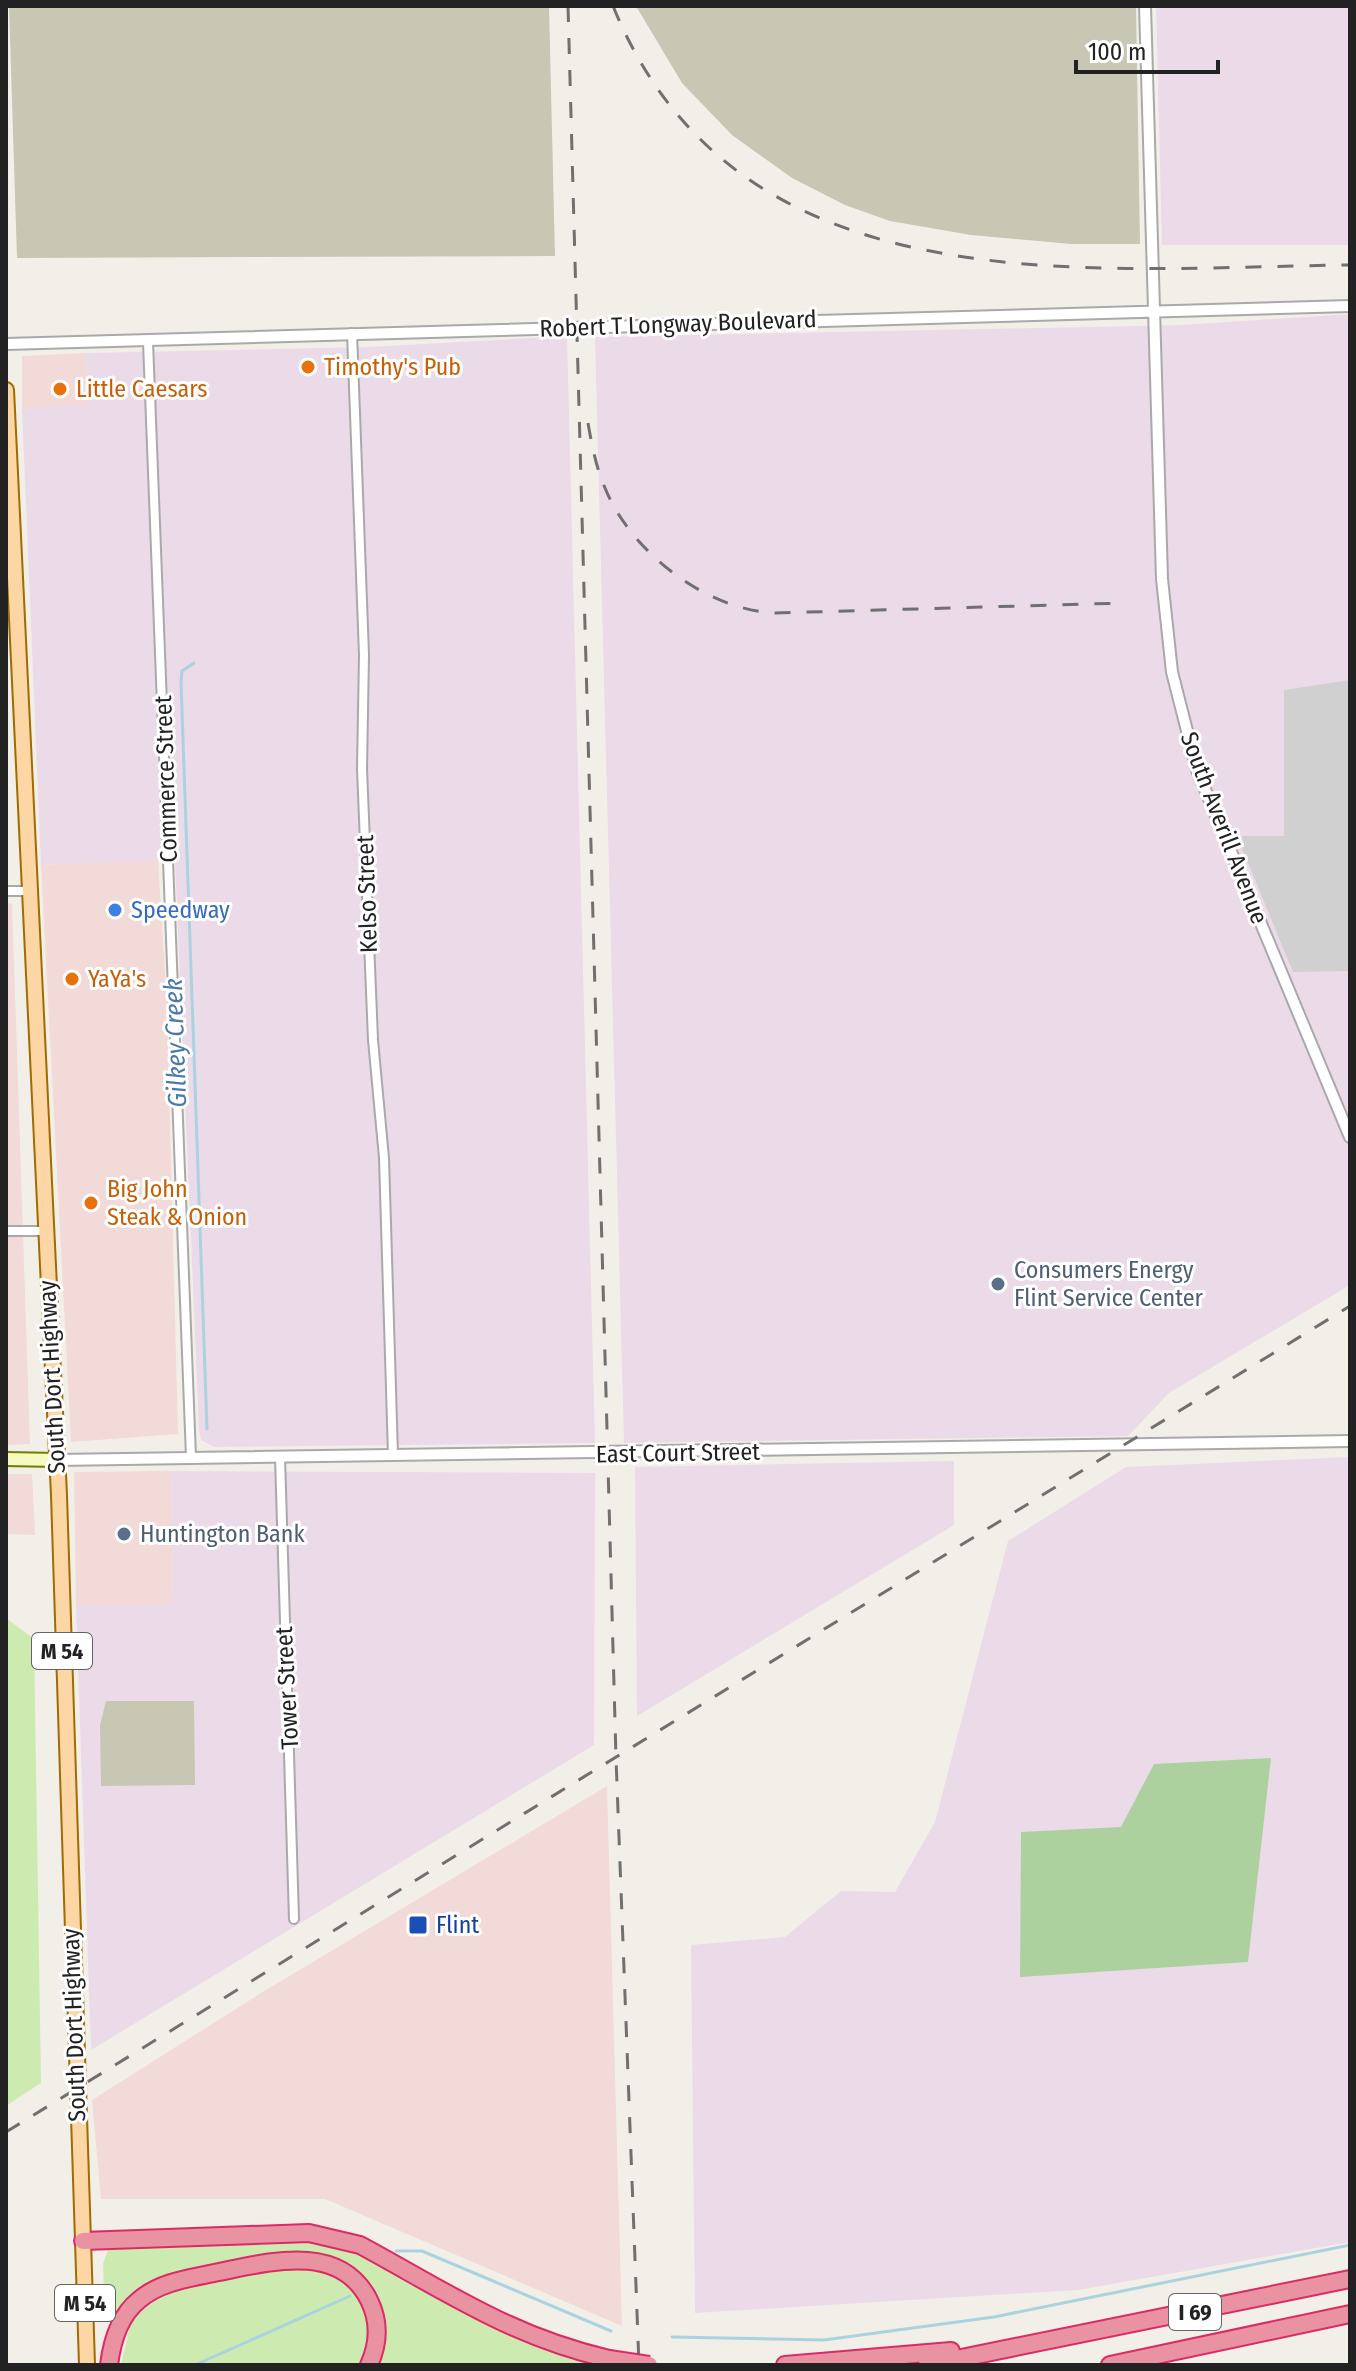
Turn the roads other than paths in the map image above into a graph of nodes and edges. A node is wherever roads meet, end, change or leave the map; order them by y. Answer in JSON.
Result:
{"nodes":[{"id":1,"x":1145,"y":6,"type":"edge"},
{"id":2,"x":1350,"y":306,"type":"edge"},
{"id":3,"x":1153,"y":313,"type":"junction"},
{"id":4,"x":352,"y":333,"type":"junction"},
{"id":5,"x":148,"y":342,"type":"junction"},
{"id":6,"x":6,"y":344,"type":"edge"},
{"id":7,"x":6,"y":390,"type":"edge"},
{"id":8,"x":7,"y":425,"type":"edge"},
{"id":9,"x":6,"y":891,"type":"edge"},
{"id":10,"x":30,"y":891,"type":"junction"},
{"id":11,"x":1350,"y":1137,"type":"edge"},
{"id":12,"x":6,"y":1231,"type":"edge"},
{"id":13,"x":44,"y":1231,"type":"junction"},
{"id":14,"x":1350,"y":1441,"type":"edge"},
{"id":15,"x":393,"y":1455,"type":"junction"},
{"id":16,"x":191,"y":1457,"type":"junction"},
{"id":17,"x":280,"y":1457,"type":"junction"},
{"id":18,"x":6,"y":1459,"type":"edge"},
{"id":19,"x":57,"y":1460,"type":"junction"},
{"id":20,"x":294,"y":1919,"type":"dead end"},
{"id":21,"x":83,"y":2241,"type":"junction"},
{"id":22,"x":1350,"y":2279,"type":"edge"},
{"id":23,"x":1350,"y":2314,"type":"edge"},
{"id":24,"x":1040,"y":2343,"type":"junction"},
{"id":25,"x":87,"y":2365,"type":"edge"},
{"id":26,"x":109,"y":2365,"type":"edge"},
{"id":27,"x":369,"y":2365,"type":"edge"},
{"id":28,"x":649,"y":2365,"type":"edge"},
{"id":29,"x":785,"y":2365,"type":"edge"},
{"id":30,"x":927,"y":2365,"type":"edge"},
{"id":31,"x":1110,"y":2365,"type":"edge"}],
"edges":[{"from":1,"to":3,"type":"street","name":"South Averill Avenue"},
{"from":2,"to":3,"type":"street","name":"Robert T Longway Boulevard"},
{"from":3,"to":4,"type":"street","name":"Robert T Longway Boulevard"},
{"from":3,"to":11,"type":"street","name":"South Averill Avenue"},
{"from":4,"to":5,"type":"street","name":"Robert T Longway Boulevard"},
{"from":4,"to":15,"type":"street","name":"Kelso Street"},
{"from":5,"to":6,"type":"street","name":"Robert T Longway Boulevard"},
{"from":5,"to":16,"type":"street","name":"Commerce Street"},
{"from":7,"to":8,"type":"main road","name":"South Dort Highway","number":"M 54"},
{"from":8,"to":10,"type":"main road","name":"South Dort Highway","number":"M 54"},
{"from":9,"to":10,"type":"street"},
{"from":10,"to":13,"type":"main road","name":"South Dort Highway","number":"M 54"},
{"from":12,"to":13,"type":"street"},
{"from":13,"to":19,"type":"main road","name":"South Dort Highway","number":"M 54"},
{"from":14,"to":15,"type":"street","name":"East Court Street"},
{"from":15,"to":17,"type":"street","name":"East Court Street"},
{"from":16,"to":17,"type":"street","name":"East Court Street"},
{"from":16,"to":19,"type":"street","name":"East Court Street"},
{"from":17,"to":20,"type":"street","name":"Tower Street"},
{"from":18,"to":19,"type":"main road","name":"East Court Street"},
{"from":19,"to":21,"type":"main road","name":"South Dort Highway","number":"M 54"},
{"from":21,"to":25,"type":"main road","name":"South Dort Highway","number":"M 54"},
{"from":21,"to":28,"type":"highway","bridge":true},
{"from":22,"to":24,"type":"highway","number":"I 69"},
{"from":23,"to":31,"type":"highway","number":"I 69"},
{"from":24,"to":29,"type":"highway"},
{"from":24,"to":30,"type":"highway","number":"I 69"},
{"from":26,"to":27,"type":"highway"}]}
